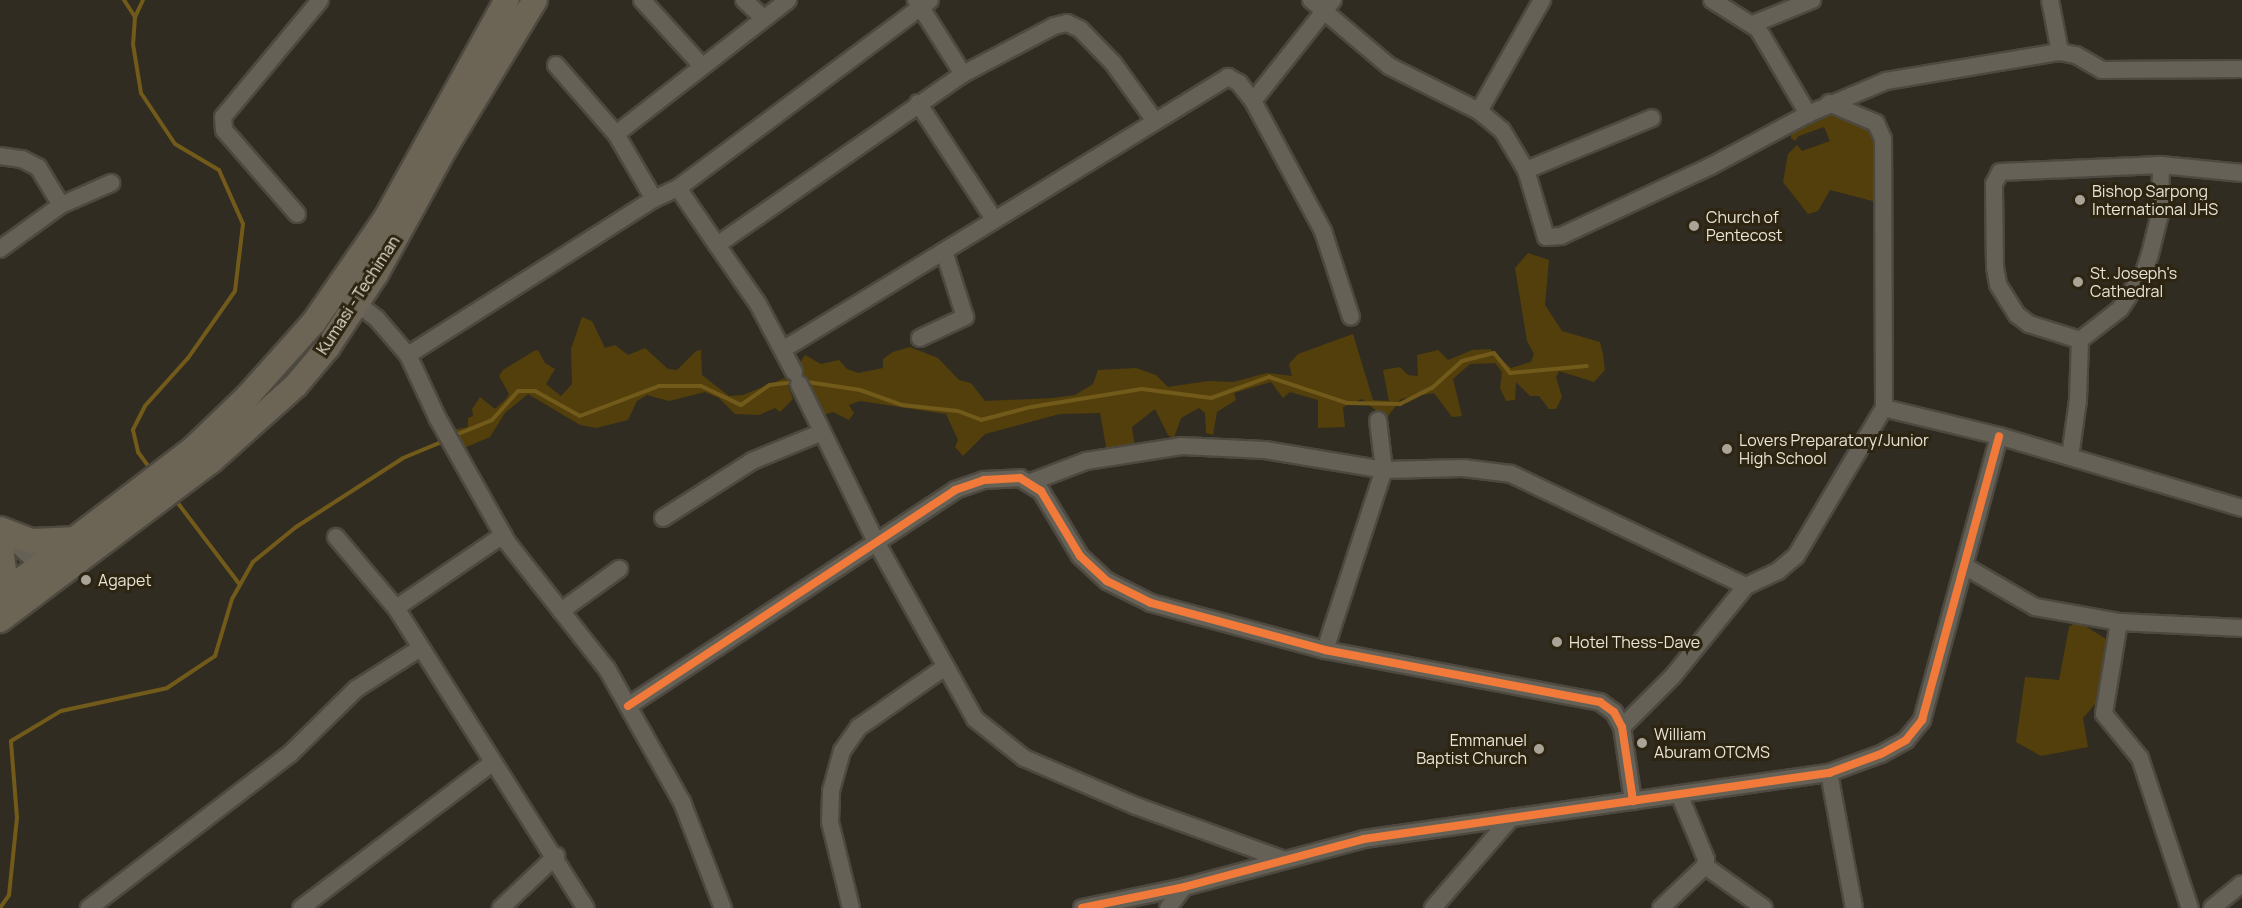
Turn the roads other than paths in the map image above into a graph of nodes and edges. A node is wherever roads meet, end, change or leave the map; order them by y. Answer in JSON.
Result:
{"nodes":[{"id":1,"x":320,"y":0,"type":"edge"},
{"id":2,"x":507,"y":0,"type":"edge"},
{"id":3,"x":534,"y":0,"type":"edge"},
{"id":4,"x":642,"y":0,"type":"edge"},
{"id":5,"x":744,"y":0,"type":"edge"},
{"id":6,"x":788,"y":0,"type":"edge"},
{"id":7,"x":1311,"y":0,"type":"edge"},
{"id":8,"x":1542,"y":0,"type":"edge"},
{"id":9,"x":1712,"y":0,"type":"edge"},
{"id":10,"x":1812,"y":0,"type":"edge"},
{"id":11,"x":2050,"y":0,"type":"edge"},
{"id":12,"x":922,"y":2,"type":"edge"},
{"id":13,"x":1329,"y":5,"type":"edge"},
{"id":14,"x":763,"y":18,"type":"junction"},
{"id":15,"x":1753,"y":24,"type":"junction"},
{"id":16,"x":2060,"y":52,"type":"junction"},
{"id":17,"x":556,"y":65,"type":"dead end"},
{"id":18,"x":702,"y":66,"type":"junction"},
{"id":19,"x":2242,"y":69,"type":"edge"},
{"id":20,"x":963,"y":74,"type":"junction"},
{"id":21,"x":1253,"y":101,"type":"junction"},
{"id":22,"x":918,"y":103,"type":"junction"},
{"id":23,"x":1828,"y":103,"type":"junction"},
{"id":24,"x":1479,"y":111,"type":"junction"},
{"id":25,"x":1808,"y":114,"type":"junction"},
{"id":26,"x":1652,"y":118,"type":"dead end"},
{"id":27,"x":1155,"y":121,"type":"junction"},
{"id":28,"x":616,"y":134,"type":"junction"},
{"id":29,"x":0,"y":156,"type":"edge"},
{"id":30,"x":2161,"y":165,"type":"junction"},
{"id":31,"x":1526,"y":170,"type":"junction"},
{"id":32,"x":2242,"y":173,"type":"edge"},
{"id":33,"x":111,"y":183,"type":"dead end"},
{"id":34,"x":678,"y":188,"type":"junction"},
{"id":35,"x":654,"y":199,"type":"junction"},
{"id":36,"x":61,"y":205,"type":"junction"},
{"id":37,"x":403,"y":206,"type":"junction"},
{"id":38,"x":297,"y":214,"type":"dead end"},
{"id":39,"x":994,"y":219,"type":"junction"},
{"id":40,"x":717,"y":245,"type":"junction"},
{"id":41,"x":0,"y":249,"type":"edge"},
{"id":42,"x":944,"y":251,"type":"junction"},
{"id":43,"x":347,"y":296,"type":"junction"},
{"id":44,"x":1351,"y":317,"type":"dead end"},
{"id":45,"x":920,"y":338,"type":"dead end"},
{"id":46,"x":2080,"y":340,"type":"junction"},
{"id":47,"x":784,"y":349,"type":"junction"},
{"id":48,"x":408,"y":355,"type":"junction"},
{"id":49,"x":1884,"y":408,"type":"junction"},
{"id":50,"x":1378,"y":420,"type":"dead end"},
{"id":51,"x":820,"y":433,"type":"junction"},
{"id":52,"x":1999,"y":436,"type":"junction"},
{"id":53,"x":2070,"y":457,"type":"junction"},
{"id":54,"x":1384,"y":470,"type":"junction"},
{"id":55,"x":1031,"y":482,"type":"junction"},
{"id":56,"x":151,"y":496,"type":"junction"},
{"id":57,"x":2242,"y":504,"type":"edge"},
{"id":58,"x":663,"y":518,"type":"dead end"},
{"id":59,"x":0,"y":530,"type":"edge"},
{"id":60,"x":503,"y":535,"type":"junction"},
{"id":61,"x":336,"y":537,"type":"dead end"},
{"id":62,"x":0,"y":539,"type":"edge"},
{"id":63,"x":76,"y":539,"type":"junction"},
{"id":64,"x":875,"y":540,"type":"junction"},
{"id":65,"x":1966,"y":567,"type":"junction"},
{"id":66,"x":619,"y":569,"type":"dead end"},
{"id":67,"x":47,"y":573,"type":"junction"},
{"id":68,"x":1746,"y":586,"type":"junction"},
{"id":69,"x":0,"y":595,"type":"edge"},
{"id":70,"x":396,"y":608,"type":"junction"},
{"id":71,"x":561,"y":611,"type":"junction"},
{"id":72,"x":0,"y":620,"type":"edge"},
{"id":73,"x":2119,"y":622,"type":"junction"},
{"id":74,"x":2242,"y":628,"type":"edge"},
{"id":75,"x":419,"y":649,"type":"junction"},
{"id":76,"x":1325,"y":650,"type":"junction"},
{"id":77,"x":945,"y":667,"type":"junction"},
{"id":78,"x":628,"y":706,"type":"junction"},
{"id":79,"x":1622,"y":727,"type":"junction"},
{"id":80,"x":491,"y":764,"type":"junction"},
{"id":81,"x":1829,"y":773,"type":"junction"},
{"id":82,"x":1679,"y":794,"type":"junction"},
{"id":83,"x":1633,"y":801,"type":"junction"},
{"id":84,"x":1511,"y":818,"type":"junction"},
{"id":85,"x":556,"y":856,"type":"junction"},
{"id":86,"x":1284,"y":860,"type":"junction"},
{"id":87,"x":1705,"y":866,"type":"junction"},
{"id":88,"x":2242,"y":884,"type":"edge"},
{"id":89,"x":1184,"y":887,"type":"junction"},
{"id":90,"x":2216,"y":907,"type":"edge"},
{"id":91,"x":89,"y":908,"type":"edge"},
{"id":92,"x":301,"y":908,"type":"edge"},
{"id":93,"x":501,"y":908,"type":"edge"},
{"id":94,"x":586,"y":908,"type":"edge"},
{"id":95,"x":723,"y":908,"type":"edge"},
{"id":96,"x":850,"y":908,"type":"edge"},
{"id":97,"x":1082,"y":908,"type":"edge"},
{"id":98,"x":1168,"y":908,"type":"edge"},
{"id":99,"x":1433,"y":908,"type":"edge"},
{"id":100,"x":1661,"y":908,"type":"edge"},
{"id":101,"x":1764,"y":908,"type":"edge"},
{"id":102,"x":1854,"y":908,"type":"edge"},
{"id":103,"x":2190,"y":908,"type":"edge"}],
"edges":[{"from":1,"to":38,"type":"street"},
{"from":2,"to":37,"type":"highway"},
{"from":3,"to":37,"type":"highway"},
{"from":4,"to":18,"type":"street"},
{"from":5,"to":14,"type":"street"},
{"from":6,"to":14,"type":"street"},
{"from":7,"to":13,"type":"street"},
{"from":8,"to":24,"type":"street"},
{"from":9,"to":15,"type":"street"},
{"from":10,"to":15,"type":"street"},
{"from":11,"to":16,"type":"street"},
{"from":12,"to":20,"type":"street"},
{"from":12,"to":34,"type":"street"},
{"from":13,"to":21,"type":"street"},
{"from":13,"to":24,"type":"street"},
{"from":14,"to":18,"type":"street"},
{"from":15,"to":25,"type":"street"},
{"from":16,"to":19,"type":"street"},
{"from":16,"to":23,"type":"street"},
{"from":17,"to":28,"type":"street"},
{"from":18,"to":28,"type":"street"},
{"from":20,"to":22,"type":"street"},
{"from":20,"to":27,"type":"street"},
{"from":21,"to":27,"type":"street"},
{"from":21,"to":44,"type":"street"},
{"from":22,"to":39,"type":"street"},
{"from":22,"to":40,"type":"street"},
{"from":23,"to":25,"type":"street"},
{"from":23,"to":49,"type":"street"},
{"from":24,"to":31,"type":"street"},
{"from":25,"to":31,"type":"street"},
{"from":26,"to":31,"type":"street"},
{"from":27,"to":39,"type":"street"},
{"from":28,"to":35,"type":"street"},
{"from":29,"to":36,"type":"street"},
{"from":30,"to":32,"type":"street"},
{"from":30,"to":46,"type":"street"},
{"from":30,"to":46,"type":"street"},
{"from":33,"to":36,"type":"street"},
{"from":34,"to":35,"type":"street"},
{"from":34,"to":40,"type":"street"},
{"from":35,"to":48,"type":"street"},
{"from":36,"to":41,"type":"street"},
{"from":37,"to":43,"type":"highway"},
{"from":39,"to":42,"type":"street"},
{"from":40,"to":47,"type":"street"},
{"from":42,"to":45,"type":"street"},
{"from":42,"to":47,"type":"street"},
{"from":43,"to":48,"type":"street"},
{"from":43,"to":56,"type":"highway"},
{"from":46,"to":53,"type":"street"},
{"from":47,"to":51,"type":"street"},
{"from":48,"to":60,"type":"street"},
{"from":49,"to":52,"type":"street"},
{"from":49,"to":68,"type":"street"},
{"from":50,"to":54,"type":"street"},
{"from":51,"to":58,"type":"street"},
{"from":51,"to":64,"type":"street"},
{"from":52,"to":53,"type":"street"},
{"from":52,"to":65,"type":"street"},
{"from":53,"to":57,"type":"street"},
{"from":54,"to":55,"type":"street"},
{"from":54,"to":68,"type":"street"},
{"from":54,"to":76,"type":"street"},
{"from":55,"to":64,"type":"street"},
{"from":55,"to":76,"type":"street"},
{"from":56,"to":63,"type":"highway"},
{"from":56,"to":67,"type":"highway"},
{"from":59,"to":63,"type":"highway"},
{"from":59,"to":67,"type":"street"},
{"from":60,"to":70,"type":"street"},
{"from":60,"to":71,"type":"street"},
{"from":61,"to":70,"type":"street"},
{"from":62,"to":69,"type":"highway"},
{"from":63,"to":67,"type":"highway"},
{"from":64,"to":77,"type":"street"},
{"from":64,"to":78,"type":"street"},
{"from":65,"to":73,"type":"street"},
{"from":65,"to":81,"type":"street"},
{"from":66,"to":71,"type":"street"},
{"from":67,"to":69,"type":"highway"},
{"from":67,"to":72,"type":"highway"},
{"from":68,"to":79,"type":"street"},
{"from":70,"to":75,"type":"street"},
{"from":71,"to":78,"type":"street"},
{"from":73,"to":74,"type":"street"},
{"from":73,"to":103,"type":"street"},
{"from":75,"to":80,"type":"street"},
{"from":75,"to":91,"type":"street"},
{"from":76,"to":79,"type":"street"},
{"from":77,"to":86,"type":"street"},
{"from":77,"to":96,"type":"street"},
{"from":78,"to":95,"type":"street"},
{"from":79,"to":83,"type":"street"},
{"from":80,"to":85,"type":"street"},
{"from":80,"to":92,"type":"street"},
{"from":81,"to":82,"type":"street"},
{"from":81,"to":102,"type":"street"},
{"from":82,"to":83,"type":"street"},
{"from":82,"to":87,"type":"street"},
{"from":83,"to":84,"type":"street"},
{"from":84,"to":86,"type":"street"},
{"from":84,"to":99,"type":"street"},
{"from":85,"to":93,"type":"street"},
{"from":85,"to":94,"type":"street"},
{"from":86,"to":89,"type":"street"},
{"from":87,"to":100,"type":"street"},
{"from":87,"to":101,"type":"street"},
{"from":88,"to":90,"type":"street"},
{"from":89,"to":97,"type":"street"},
{"from":89,"to":98,"type":"street"}]}
